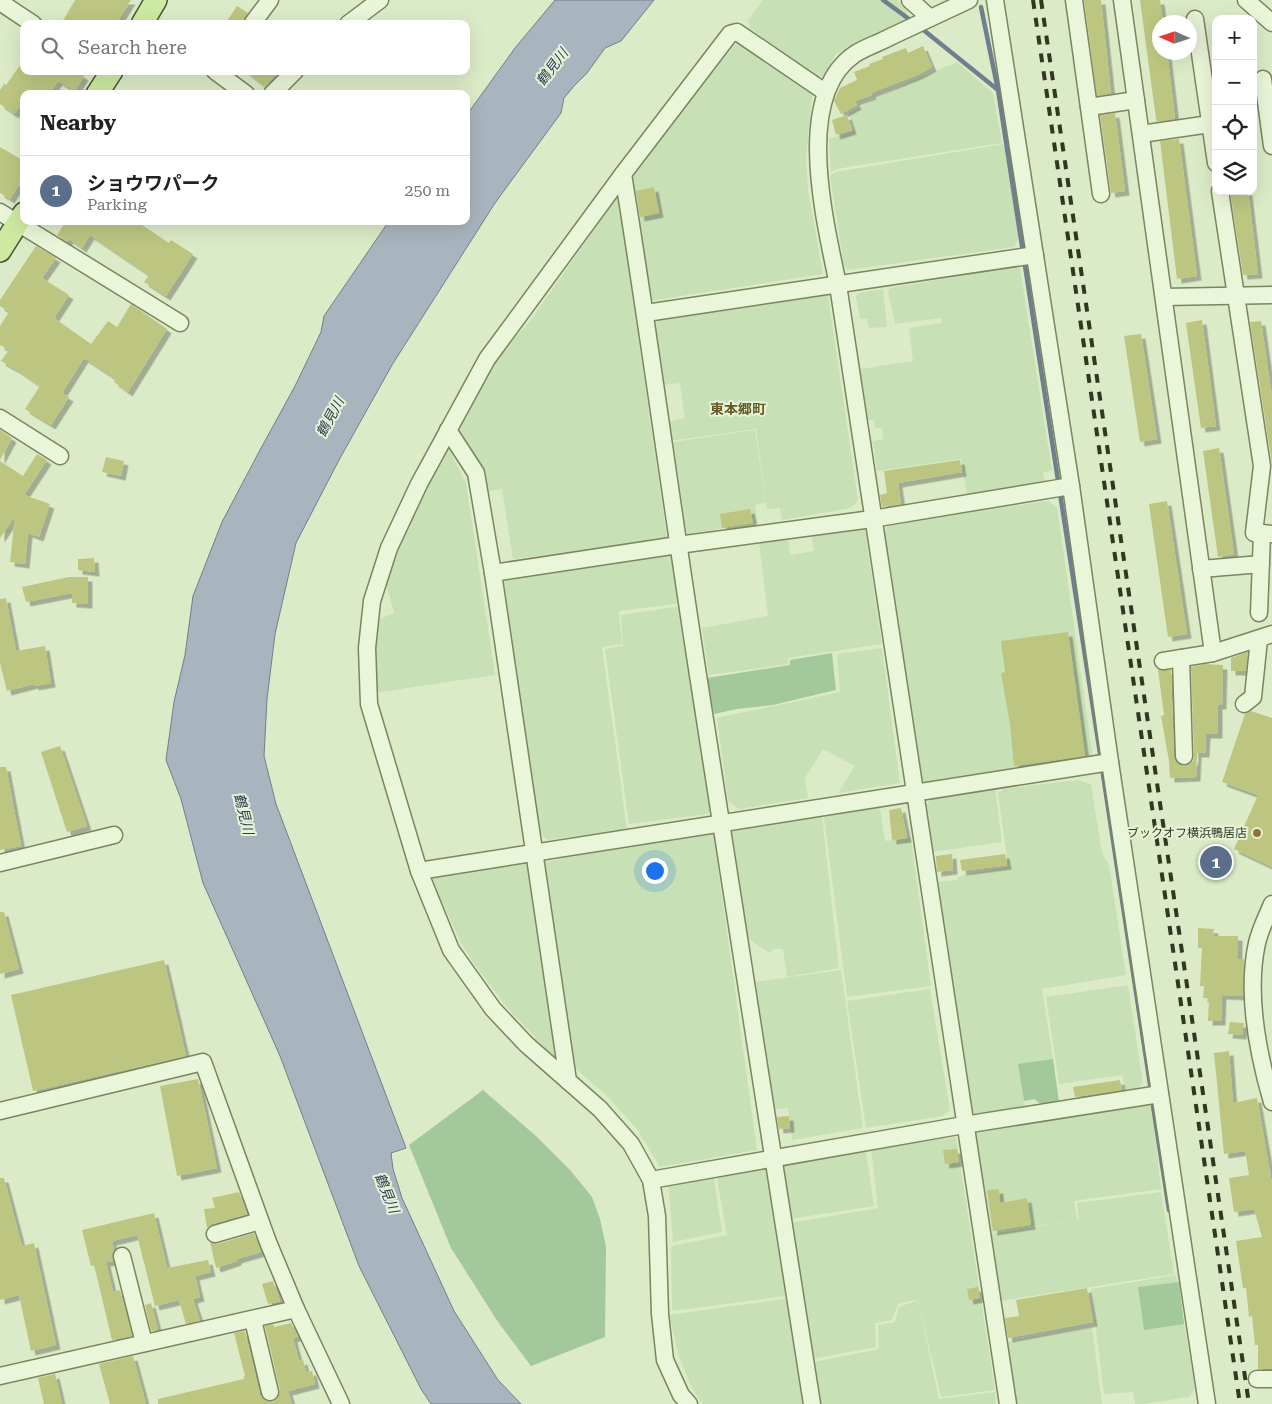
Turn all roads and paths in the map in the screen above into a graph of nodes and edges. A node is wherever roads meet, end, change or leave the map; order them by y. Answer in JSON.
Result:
{"nodes":[{"id":1,"x":156,"y":0,"type":"edge"},
{"id":2,"x":270,"y":0,"type":"edge"},
{"id":3,"x":380,"y":0,"type":"edge"},
{"id":4,"x":910,"y":0,"type":"edge"},
{"id":5,"x":969,"y":0,"type":"edge"},
{"id":6,"x":995,"y":0,"type":"edge"},
{"id":7,"x":1074,"y":0,"type":"edge"},
{"id":8,"x":1122,"y":0,"type":"edge"},
{"id":9,"x":1246,"y":0,"type":"edge"},
{"id":10,"x":0,"y":2,"type":"edge"},
{"id":11,"x":27,"y":20,"type":"edge"},
{"id":12,"x":144,"y":20,"type":"edge"},
{"id":13,"x":255,"y":20,"type":"edge"},
{"id":14,"x":353,"y":20,"type":"edge"},
{"id":15,"x":922,"y":22,"type":"junction"},
{"id":16,"x":1272,"y":23,"type":"edge"},
{"id":17,"x":1197,"y":32,"type":"edge"},
{"id":18,"x":108,"y":75,"type":"edge"},
{"id":19,"x":220,"y":75,"type":"edge"},
{"id":20,"x":291,"y":75,"type":"edge"},
{"id":21,"x":1263,"y":79,"type":"dead end"},
{"id":22,"x":99,"y":90,"type":"edge"},
{"id":23,"x":241,"y":90,"type":"edge"},
{"id":24,"x":276,"y":90,"type":"edge"},
{"id":25,"x":826,"y":92,"type":"junction"},
{"id":26,"x":1136,"y":100,"type":"junction"},
{"id":27,"x":1089,"y":107,"type":"junction"},
{"id":28,"x":1260,"y":120,"type":"edge"},
{"id":29,"x":1212,"y":126,"type":"edge"},
{"id":30,"x":1141,"y":134,"type":"junction"},
{"id":31,"x":1272,"y":146,"type":"edge"},
{"id":32,"x":623,"y":174,"type":"junction"},
{"id":33,"x":1101,"y":194,"type":"dead end"},
{"id":34,"x":1221,"y":195,"type":"edge"},
{"id":35,"x":0,"y":212,"type":"edge"},
{"id":36,"x":20,"y":219,"type":"edge"},
{"id":37,"x":20,"y":221,"type":"edge"},
{"id":38,"x":30,"y":225,"type":"edge"},
{"id":39,"x":0,"y":251,"type":"edge"},
{"id":40,"x":1027,"y":256,"type":"junction"},
{"id":41,"x":838,"y":285,"type":"junction"},
{"id":42,"x":1272,"y":295,"type":"edge"},
{"id":43,"x":1235,"y":296,"type":"junction"},
{"id":44,"x":1164,"y":297,"type":"junction"},
{"id":45,"x":646,"y":313,"type":"junction"},
{"id":46,"x":180,"y":323,"type":"dead end"},
{"id":47,"x":0,"y":418,"type":"edge"},
{"id":48,"x":448,"y":430,"type":"junction"},
{"id":49,"x":60,"y":456,"type":"dead end"},
{"id":50,"x":1063,"y":488,"type":"junction"},
{"id":51,"x":872,"y":519,"type":"junction"},
{"id":52,"x":1267,"y":533,"type":"edge"},
{"id":53,"x":678,"y":545,"type":"junction"},
{"id":54,"x":1261,"y":564,"type":"junction"},
{"id":55,"x":1201,"y":569,"type":"junction"},
{"id":56,"x":493,"y":573,"type":"junction"},
{"id":57,"x":1259,"y":613,"type":"dead end"},
{"id":58,"x":1265,"y":637,"type":"edge"},
{"id":59,"x":1213,"y":653,"type":"junction"},
{"id":60,"x":1181,"y":658,"type":"junction"},
{"id":61,"x":1162,"y":661,"type":"dead end"},
{"id":62,"x":1244,"y":704,"type":"dead end"},
{"id":63,"x":1184,"y":756,"type":"dead end"},
{"id":64,"x":1104,"y":763,"type":"junction"},
{"id":65,"x":914,"y":792,"type":"junction"},
{"id":66,"x":720,"y":823,"type":"junction"},
{"id":67,"x":114,"y":835,"type":"dead end"},
{"id":68,"x":534,"y":853,"type":"junction"},
{"id":69,"x":0,"y":863,"type":"edge"},
{"id":70,"x":419,"y":871,"type":"junction"},
{"id":71,"x":1272,"y":904,"type":"edge"},
{"id":72,"x":568,"y":1081,"type":"junction"},
{"id":73,"x":1154,"y":1095,"type":"junction"},
{"id":74,"x":1272,"y":1102,"type":"edge"},
{"id":75,"x":0,"y":1111,"type":"edge"},
{"id":76,"x":964,"y":1125,"type":"junction"},
{"id":77,"x":774,"y":1158,"type":"junction"},
{"id":78,"x":651,"y":1180,"type":"junction"},
{"id":79,"x":260,"y":1221,"type":"junction"},
{"id":80,"x":215,"y":1234,"type":"dead end"},
{"id":81,"x":122,"y":1256,"type":"dead end"},
{"id":82,"x":296,"y":1309,"type":"junction"},
{"id":83,"x":253,"y":1320,"type":"junction"},
{"id":84,"x":144,"y":1343,"type":"junction"},
{"id":85,"x":0,"y":1376,"type":"edge"},
{"id":86,"x":272,"y":1385,"type":"dead end"},
{"id":87,"x":341,"y":1404,"type":"edge"},
{"id":88,"x":689,"y":1404,"type":"edge"},
{"id":89,"x":812,"y":1404,"type":"edge"},
{"id":90,"x":1008,"y":1404,"type":"edge"},
{"id":91,"x":1205,"y":1404,"type":"edge"}],
"edges":[{"from":1,"to":12,"type":"main road"},
{"from":2,"to":13,"type":"street"},
{"from":3,"to":14,"type":"street"},
{"from":4,"to":15,"type":"street"},
{"from":5,"to":15,"type":"street"},
{"from":6,"to":40,"type":"street"},
{"from":7,"to":27,"type":"street"},
{"from":8,"to":26,"type":"street"},
{"from":9,"to":16,"type":"street"},
{"from":10,"to":11,"type":"street"},
{"from":15,"to":25,"type":"street"},
{"from":17,"to":29,"type":"street"},
{"from":18,"to":22,"type":"main road"},
{"from":19,"to":23,"type":"street"},
{"from":20,"to":24,"type":"street"},
{"from":21,"to":28,"type":"street"},
{"from":25,"to":32,"type":"street"},
{"from":25,"to":41,"type":"street"},
{"from":26,"to":27,"type":"street"},
{"from":26,"to":30,"type":"street"},
{"from":27,"to":33,"type":"street"},
{"from":28,"to":31,"type":"street"},
{"from":29,"to":30,"type":"street"},
{"from":30,"to":44,"type":"street"},
{"from":32,"to":45,"type":"street"},
{"from":32,"to":48,"type":"street"},
{"from":34,"to":43,"type":"street"},
{"from":35,"to":36,"type":"street"},
{"from":37,"to":39,"type":"main road"},
{"from":38,"to":46,"type":"street"},
{"from":40,"to":41,"type":"street"},
{"from":40,"to":50,"type":"street"},
{"from":41,"to":45,"type":"street"},
{"from":41,"to":51,"type":"street"},
{"from":42,"to":43,"type":"street"},
{"from":43,"to":44,"type":"street"},
{"from":43,"to":52,"type":"street"},
{"from":44,"to":55,"type":"street"},
{"from":45,"to":53,"type":"street"},
{"from":47,"to":49,"type":"street"},
{"from":48,"to":56,"type":"street"},
{"from":48,"to":70,"type":"street"},
{"from":50,"to":51,"type":"street"},
{"from":50,"to":64,"type":"street"},
{"from":51,"to":53,"type":"street"},
{"from":51,"to":65,"type":"street"},
{"from":52,"to":54,"type":"street"},
{"from":53,"to":56,"type":"street"},
{"from":53,"to":66,"type":"street"},
{"from":54,"to":55,"type":"street"},
{"from":54,"to":57,"type":"street"},
{"from":55,"to":59,"type":"street"},
{"from":56,"to":68,"type":"street"},
{"from":58,"to":59,"type":"street"},
{"from":58,"to":62,"type":"street"},
{"from":59,"to":60,"type":"street"},
{"from":60,"to":61,"type":"street"},
{"from":60,"to":63,"type":"street"},
{"from":64,"to":65,"type":"street"},
{"from":64,"to":73,"type":"street"},
{"from":65,"to":66,"type":"street"},
{"from":65,"to":76,"type":"street"},
{"from":66,"to":68,"type":"street"},
{"from":66,"to":77,"type":"street"},
{"from":67,"to":69,"type":"street"},
{"from":68,"to":70,"type":"street"},
{"from":68,"to":72,"type":"street"},
{"from":70,"to":72,"type":"street"},
{"from":71,"to":74,"type":"street"},
{"from":72,"to":78,"type":"street"},
{"from":73,"to":76,"type":"street"},
{"from":73,"to":91,"type":"street"},
{"from":75,"to":79,"type":"street"},
{"from":76,"to":77,"type":"street"},
{"from":76,"to":90,"type":"street"},
{"from":77,"to":78,"type":"street"},
{"from":77,"to":89,"type":"street"},
{"from":78,"to":88,"type":"street"},
{"from":79,"to":80,"type":"street"},
{"from":79,"to":82,"type":"street"},
{"from":81,"to":84,"type":"street"},
{"from":82,"to":83,"type":"street"},
{"from":82,"to":87,"type":"street"},
{"from":83,"to":84,"type":"street"},
{"from":83,"to":86,"type":"street"},
{"from":84,"to":85,"type":"street"}]}
